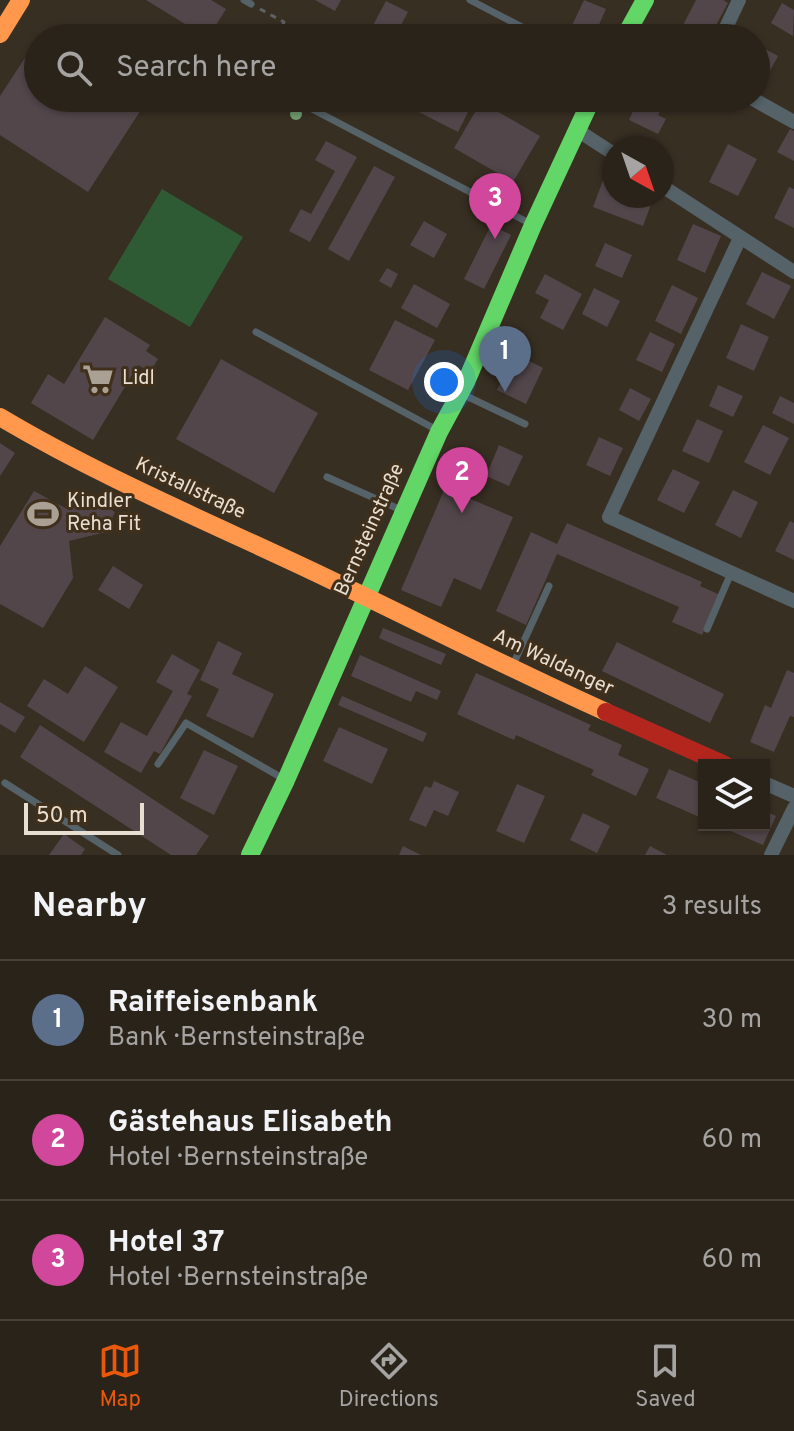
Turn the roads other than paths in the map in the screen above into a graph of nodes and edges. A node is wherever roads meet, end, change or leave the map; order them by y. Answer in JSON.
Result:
{"nodes":[{"id":1,"x":21,"y":0,"type":"edge"},
{"id":2,"x":470,"y":0,"type":"edge"},
{"id":3,"x":645,"y":0,"type":"edge"},
{"id":4,"x":739,"y":0,"type":"edge"},
{"id":5,"x":516,"y":24,"type":"edge"},
{"id":6,"x":632,"y":24,"type":"edge"},
{"id":7,"x":728,"y":24,"type":"edge"},
{"id":8,"x":0,"y":34,"type":"edge"},
{"id":9,"x":770,"y":109,"type":"edge"},
{"id":10,"x":318,"y":112,"type":"edge"},
{"id":11,"x":585,"y":112,"type":"edge"},
{"id":12,"x":794,"y":122,"type":"edge"},
{"id":13,"x":577,"y":130,"type":"junction"},
{"id":14,"x":602,"y":146,"type":"edge"},
{"id":15,"x":674,"y":194,"type":"edge"},
{"id":16,"x":533,"y":225,"type":"junction"},
{"id":17,"x":740,"y":238,"type":"junction"},
{"id":18,"x":794,"y":272,"type":"edge"},
{"id":19,"x":256,"y":332,"type":"dead end"},
{"id":20,"x":460,"y":393,"type":"junction"},
{"id":21,"x":0,"y":417,"type":"edge"},
{"id":22,"x":525,"y":424,"type":"dead end"},
{"id":23,"x":439,"y":432,"type":"junction"},
{"id":24,"x":327,"y":477,"type":"dead end"},
{"id":25,"x":403,"y":511,"type":"junction"},
{"id":26,"x":731,"y":573,"type":"junction"},
{"id":27,"x":549,"y":586,"type":"dead end"},
{"id":28,"x":365,"y":596,"type":"junction"},
{"id":29,"x":794,"y":601,"type":"edge"},
{"id":30,"x":707,"y":629,"type":"dead end"},
{"id":31,"x":511,"y":669,"type":"junction"},
{"id":32,"x":712,"y":759,"type":"edge"},
{"id":33,"x":158,"y":764,"type":"dead end"},
{"id":34,"x":286,"y":780,"type":"junction"},
{"id":35,"x":5,"y":783,"type":"dead end"},
{"id":36,"x":770,"y":786,"type":"edge"},
{"id":37,"x":794,"y":796,"type":"edge"},
{"id":38,"x":794,"y":808,"type":"edge"},
{"id":39,"x":118,"y":855,"type":"edge"},
{"id":40,"x":250,"y":855,"type":"edge"},
{"id":41,"x":771,"y":855,"type":"edge"}],
"edges":[{"from":1,"to":8,"type":"street"},
{"from":2,"to":5,"type":"lane"},
{"from":3,"to":6,"type":"street"},
{"from":4,"to":7,"type":"street"},
{"from":9,"to":12,"type":"street"},
{"from":10,"to":16,"type":"lane"},
{"from":11,"to":13,"type":"street","name":"Bernsteinstraße"},
{"from":13,"to":14,"type":"street"},
{"from":13,"to":16,"type":"street","name":"Bernsteinstraße"},
{"from":15,"to":17,"type":"street"},
{"from":16,"to":20,"type":"street","name":"Bernsteinstraße"},
{"from":17,"to":18,"type":"street"},
{"from":17,"to":26,"type":"street"},
{"from":19,"to":23,"type":"lane"},
{"from":20,"to":22,"type":"lane"},
{"from":20,"to":23,"type":"street","name":"Bernsteinstraße"},
{"from":21,"to":28,"type":"street","name":"Kristallstraße"},
{"from":23,"to":25,"type":"street","name":"Bernsteinstraße"},
{"from":24,"to":25,"type":"lane"},
{"from":25,"to":28,"type":"street","name":"Bernsteinstraße"},
{"from":26,"to":29,"type":"street"},
{"from":26,"to":30,"type":"lane"},
{"from":27,"to":31,"type":"lane"},
{"from":28,"to":31,"type":"street","name":"Am Waldanger"},
{"from":28,"to":34,"type":"street","name":"Bernsteinstraße"},
{"from":31,"to":32,"type":"street","name":"Am Waldanger"},
{"from":33,"to":34,"type":"lane"},
{"from":34,"to":40,"type":"street","name":"Bernsteinstraße"},
{"from":35,"to":39,"type":"lane"},
{"from":36,"to":37,"type":"street"},
{"from":38,"to":41,"type":"street"}]}
